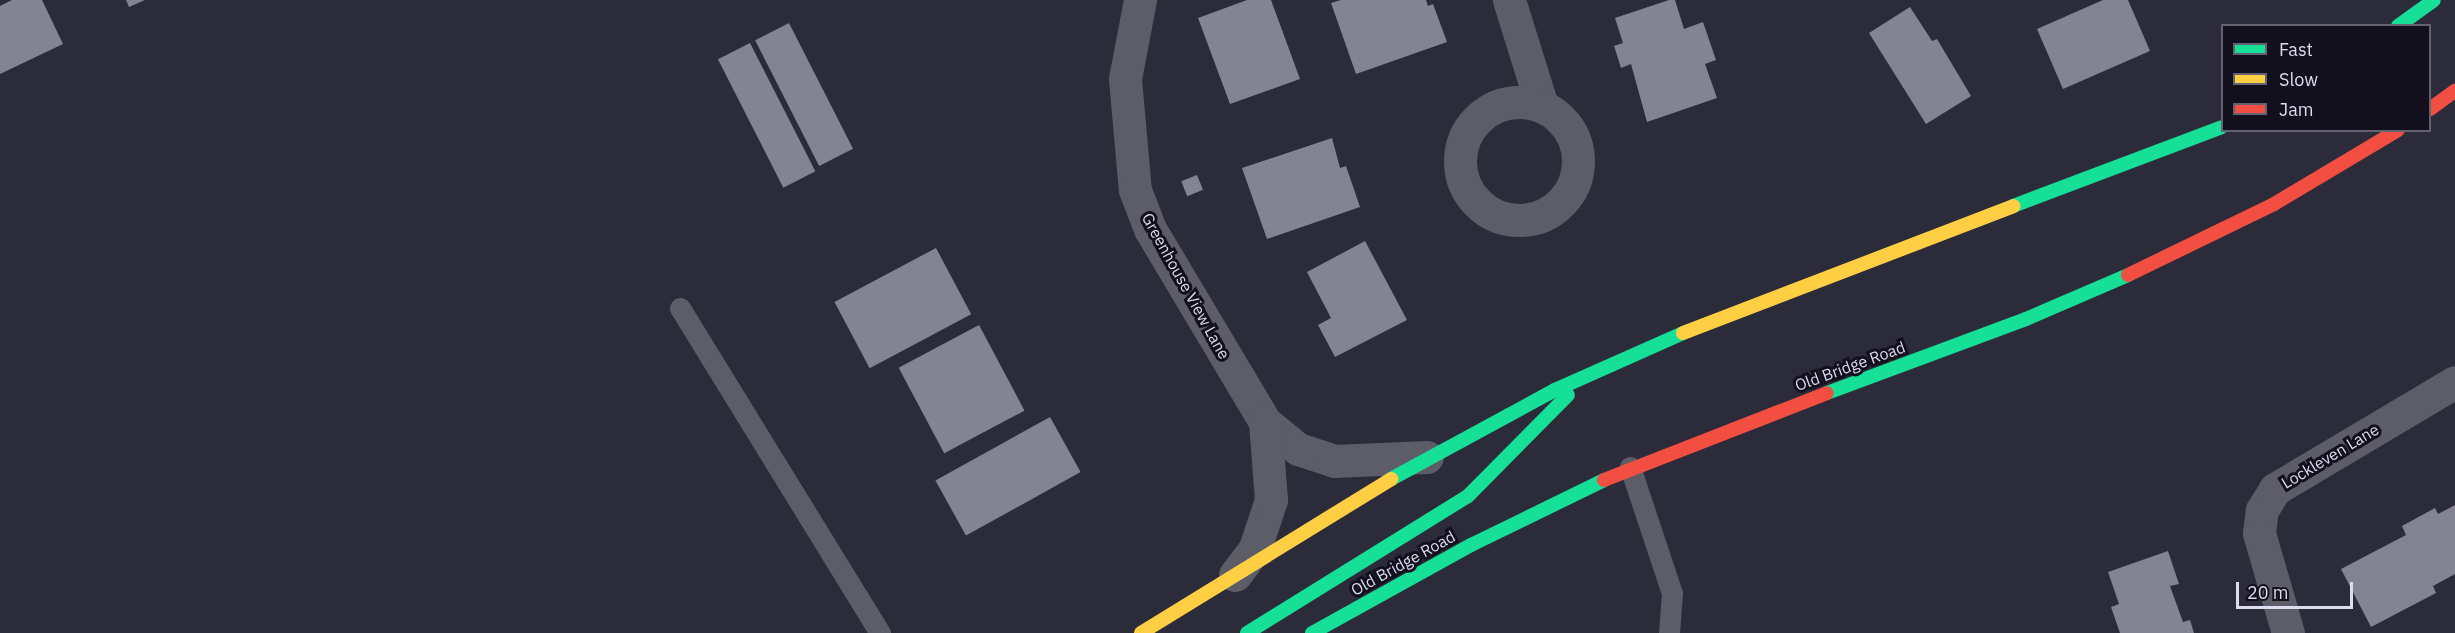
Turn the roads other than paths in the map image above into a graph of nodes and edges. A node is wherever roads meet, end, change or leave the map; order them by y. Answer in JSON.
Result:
{"nodes":[{"id":1,"x":1140,"y":0,"type":"edge"},
{"id":2,"x":1509,"y":0,"type":"edge"},
{"id":3,"x":2434,"y":0,"type":"edge"},
{"id":4,"x":2401,"y":24,"type":"edge"},
{"id":5,"x":2455,"y":91,"type":"edge"},
{"id":6,"x":1542,"y":106,"type":"dead end"},
{"id":7,"x":2431,"y":108,"type":"edge"},
{"id":8,"x":2221,"y":128,"type":"edge"},
{"id":9,"x":2395,"y":132,"type":"edge"},
{"id":10,"x":680,"y":308,"type":"dead end"},
{"id":11,"x":1586,"y":376,"type":"junction"},
{"id":12,"x":2455,"y":382,"type":"edge"},
{"id":13,"x":1265,"y":422,"type":"junction"},
{"id":14,"x":1427,"y":457,"type":"junction"},
{"id":15,"x":1630,"y":467,"type":"junction"},
{"id":16,"x":1235,"y":575,"type":"junction"},
{"id":17,"x":880,"y":633,"type":"edge"},
{"id":18,"x":1141,"y":633,"type":"edge"},
{"id":19,"x":1247,"y":633,"type":"edge"},
{"id":20,"x":1312,"y":633,"type":"edge"},
{"id":21,"x":1669,"y":633,"type":"edge"},
{"id":22,"x":2288,"y":633,"type":"edge"}],
"edges":[{"from":1,"to":13,"type":"street","name":"Greenhouse View Lane"},
{"from":2,"to":6,"type":"street"},
{"from":3,"to":4,"type":"main road"},
{"from":5,"to":7,"type":"main road"},
{"from":8,"to":11,"type":"main road"},
{"from":9,"to":15,"type":"main road","name":"Old Bridge Road"},
{"from":10,"to":17,"type":"lane"},
{"from":11,"to":14,"type":"main road"},
{"from":11,"to":19,"type":"main road"},
{"from":12,"to":22,"type":"street","name":"Lockleven Lane"},
{"from":13,"to":14,"type":"street","name":"Greenhouse View Lane"},
{"from":13,"to":16,"type":"street","name":"Greenhouse View Lane"},
{"from":14,"to":16,"type":"main road"},
{"from":15,"to":20,"type":"main road","name":"Old Bridge Road"},
{"from":15,"to":21,"type":"lane"},
{"from":16,"to":18,"type":"main road"}]}
